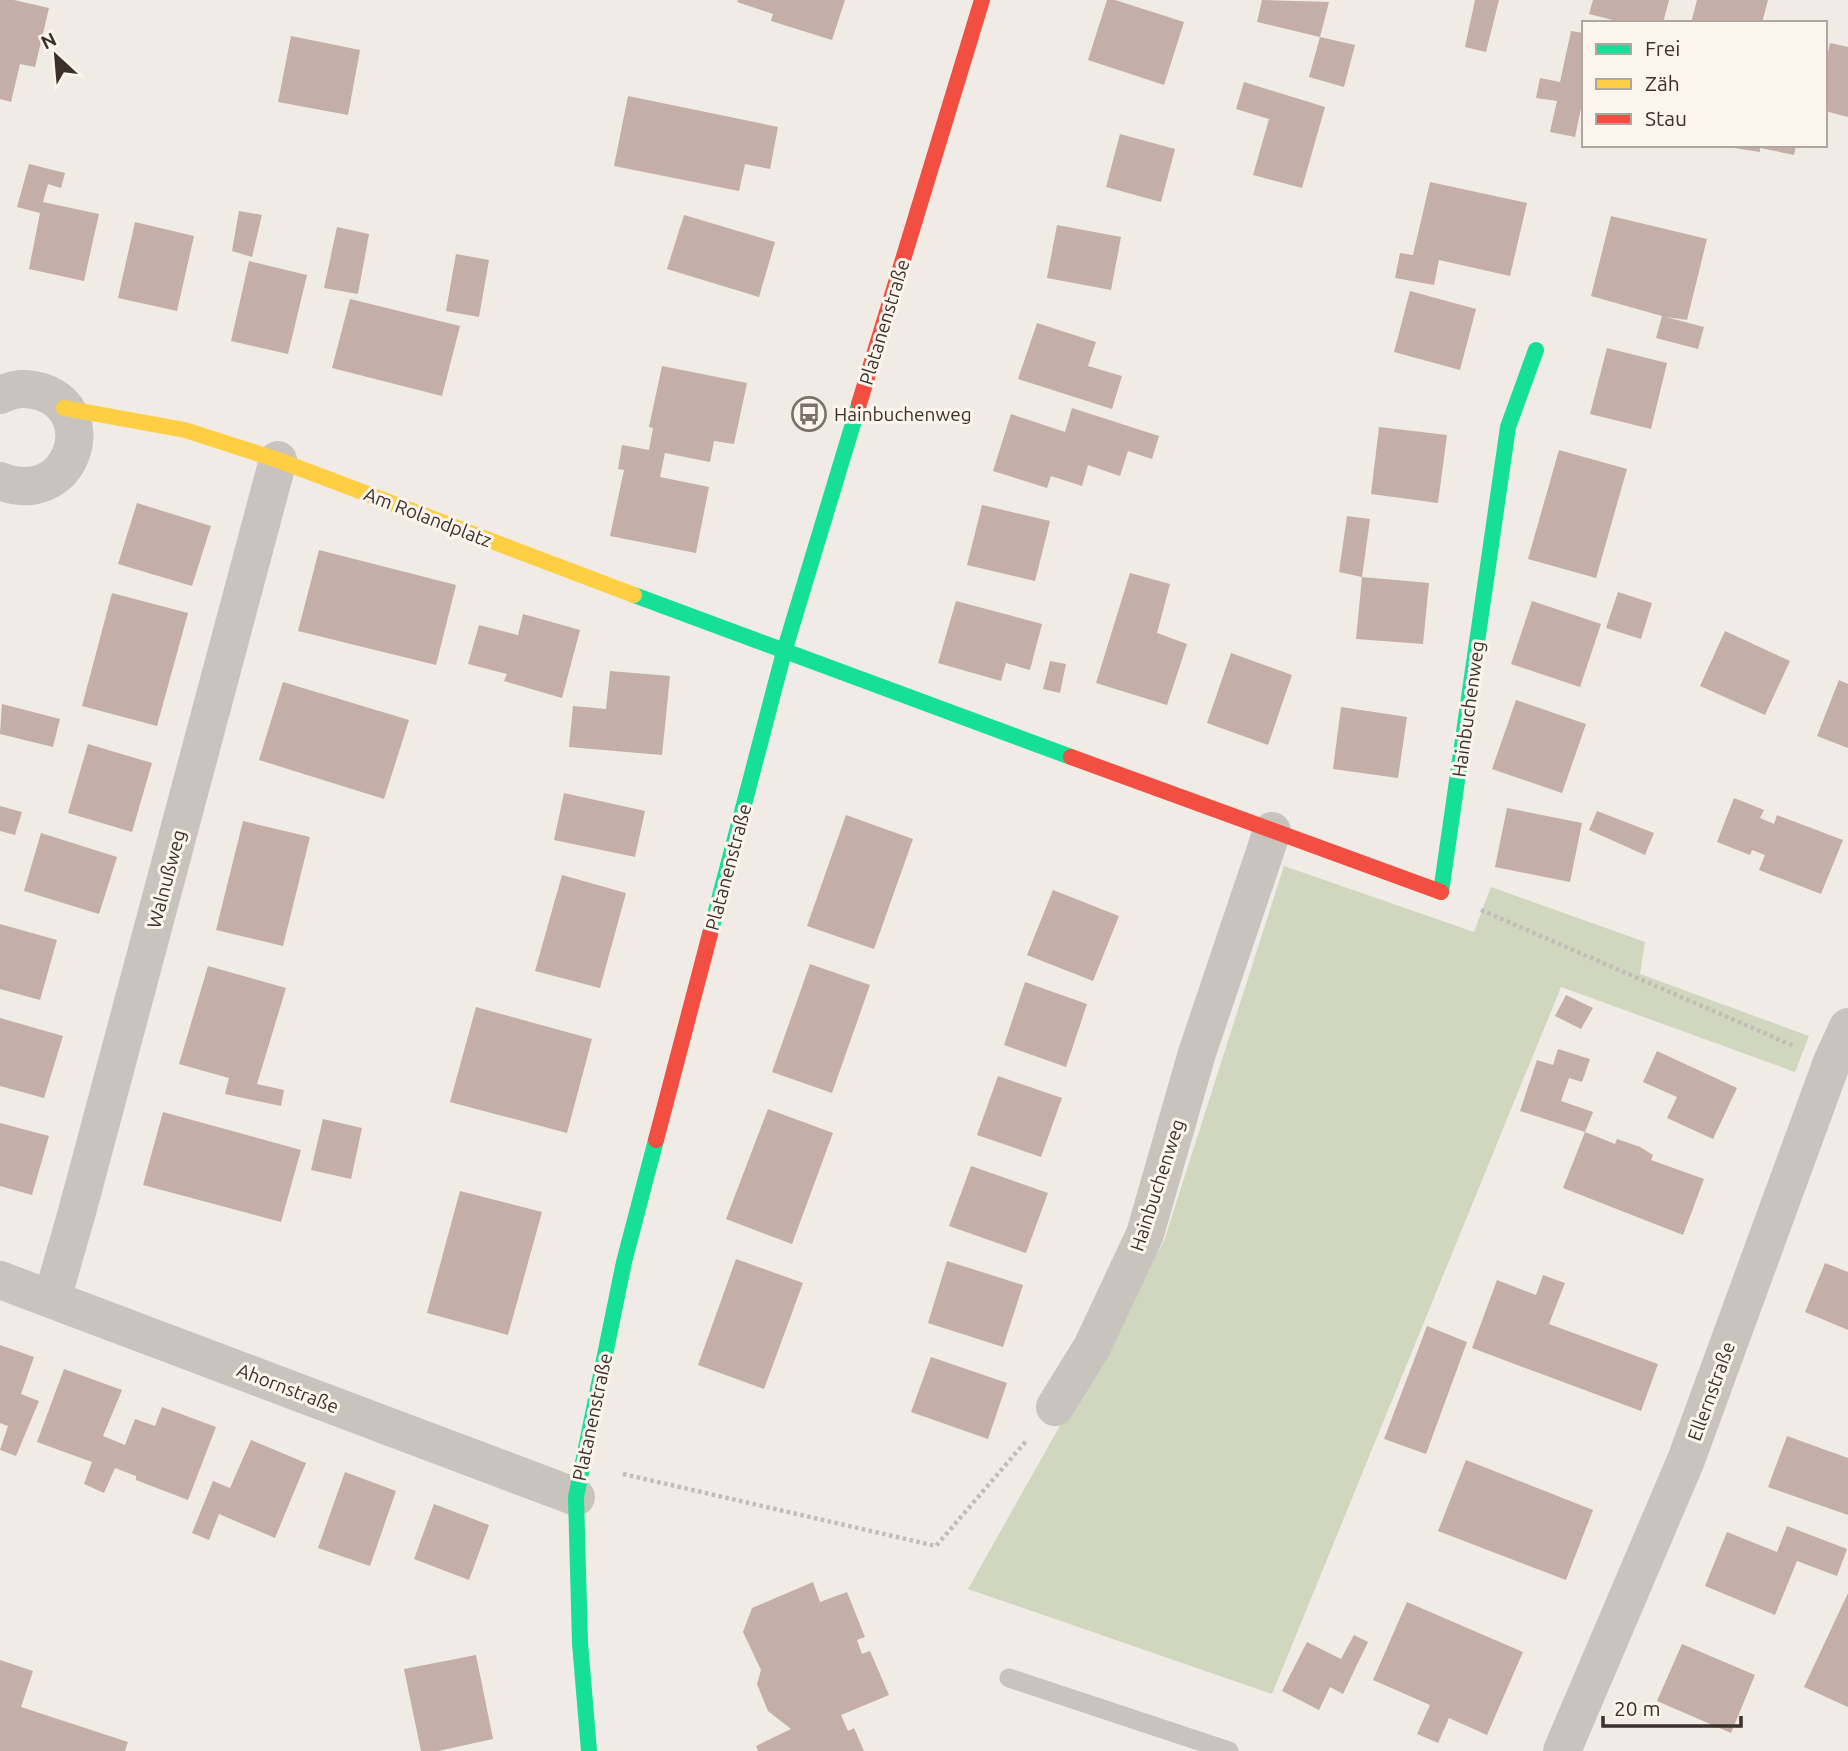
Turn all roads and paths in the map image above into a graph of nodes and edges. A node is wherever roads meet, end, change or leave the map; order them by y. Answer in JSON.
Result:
{"nodes":[{"id":1,"x":982,"y":0,"type":"edge"},
{"id":2,"x":1536,"y":350,"type":"dead end"},
{"id":3,"x":0,"y":395,"type":"edge"},
{"id":4,"x":64,"y":408,"type":"junction"},
{"id":5,"x":278,"y":460,"type":"junction"},
{"id":6,"x":0,"y":481,"type":"edge"},
{"id":7,"x":784,"y":652,"type":"junction"},
{"id":8,"x":1272,"y":831,"type":"junction"},
{"id":9,"x":1442,"y":893,"type":"junction"},
{"id":10,"x":1848,"y":1027,"type":"edge"},
{"id":11,"x":1832,"y":1062,"type":"junction"},
{"id":12,"x":0,"y":1280,"type":"edge"},
{"id":13,"x":52,"y":1298,"type":"junction"},
{"id":14,"x":1055,"y":1407,"type":"joint"},
{"id":15,"x":579,"y":1480,"type":"junction"},
{"id":16,"x":1009,"y":1678,"type":"dead end"},
{"id":17,"x":589,"y":1751,"type":"edge"},
{"id":18,"x":1229,"y":1751,"type":"edge"},
{"id":19,"x":1562,"y":1751,"type":"edge"}],
"edges":[{"from":1,"to":7,"type":"street","name":"Platanenstraße"},
{"from":2,"to":9,"type":"street","name":"Hainbuchenweg"},
{"from":3,"to":4,"type":"street","name":"Am Rolandplatz"},
{"from":4,"to":5,"type":"street","name":"Am Rolandplatz"},
{"from":4,"to":6,"type":"street"},
{"from":5,"to":7,"type":"street","name":"Am Rolandplatz"},
{"from":5,"to":13,"type":"street","name":"Walnußweg"},
{"from":7,"to":8,"type":"street"},
{"from":7,"to":15,"type":"street","name":"Platanenstraße"},
{"from":8,"to":9,"type":"street"},
{"from":8,"to":14,"type":"street","name":"Hainbuchenweg"},
{"from":9,"to":11,"type":"path"},
{"from":10,"to":11,"type":"street","name":"Ellernstraße"},
{"from":11,"to":19,"type":"street","name":"Ellernstraße"},
{"from":12,"to":13,"type":"street","name":"Ahornstraße"},
{"from":13,"to":15,"type":"street","name":"Ahornstraße"},
{"from":14,"to":15,"type":"path"},
{"from":15,"to":17,"type":"street","name":"Platanenstraße"},
{"from":16,"to":18,"type":"lane"}]}
